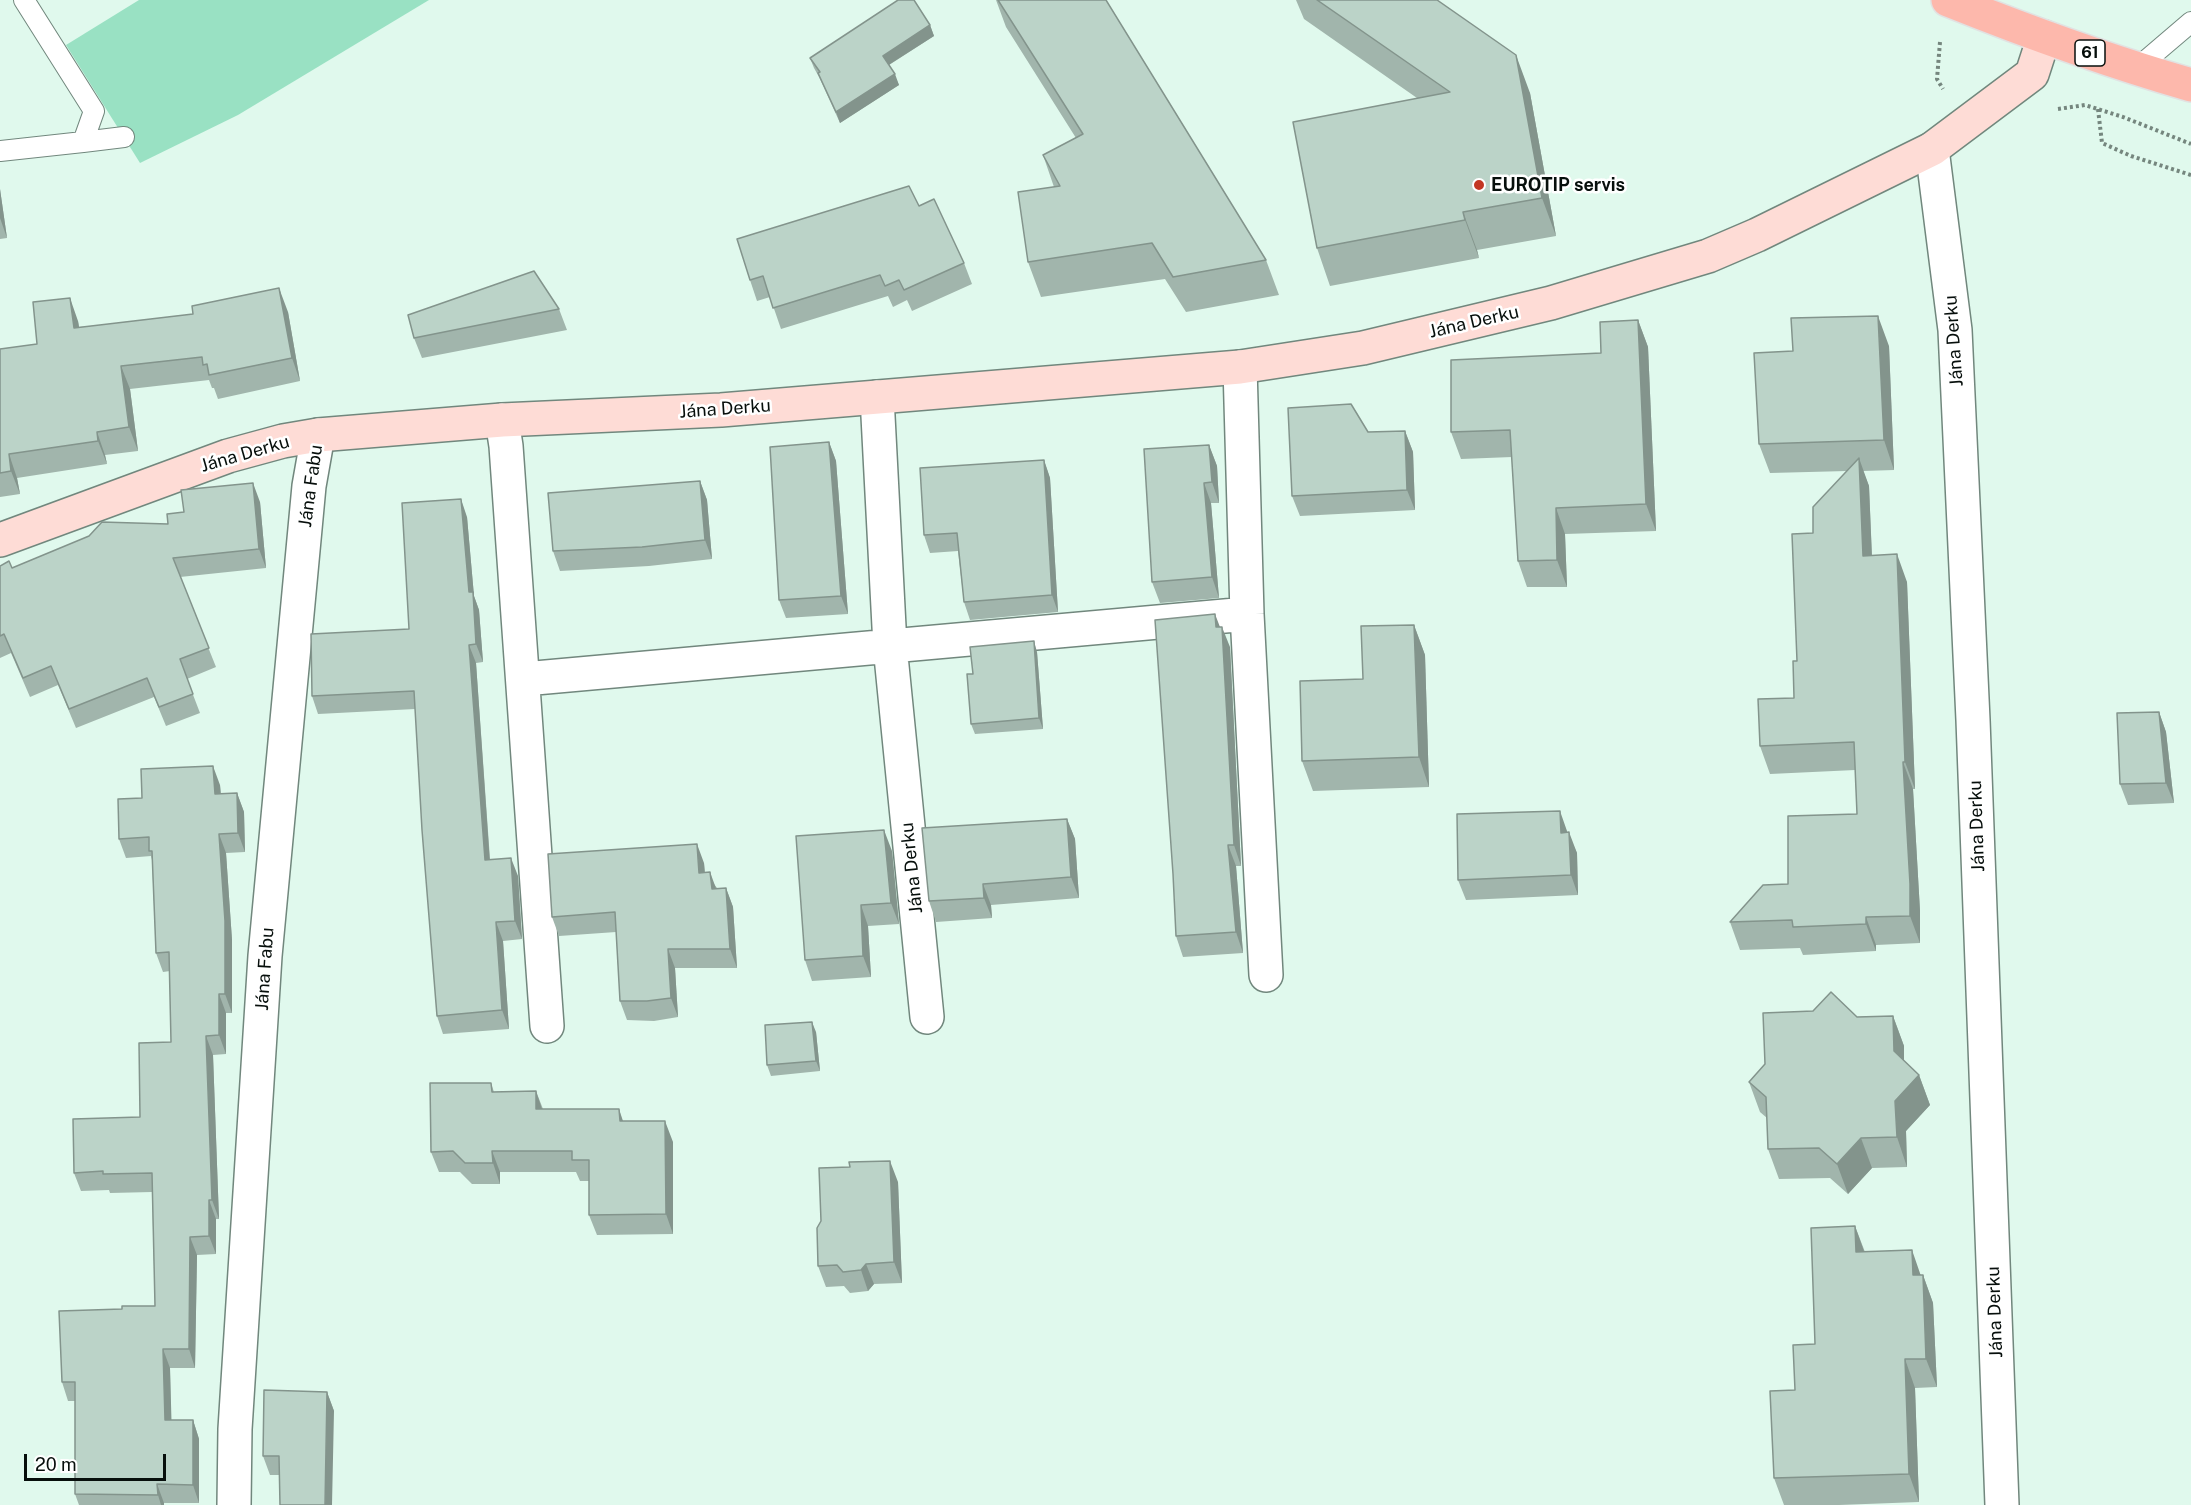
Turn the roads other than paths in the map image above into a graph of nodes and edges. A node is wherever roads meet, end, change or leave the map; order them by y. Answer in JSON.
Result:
{"nodes":[{"id":1,"x":24,"y":0,"type":"edge"},
{"id":2,"x":1948,"y":0,"type":"edge"},
{"id":3,"x":2191,"y":22,"type":"edge"},
{"id":4,"x":2044,"y":37,"type":"junction"},
{"id":5,"x":2136,"y":69,"type":"junction"},
{"id":6,"x":2191,"y":85,"type":"edge"},
{"id":7,"x":124,"y":137,"type":"dead end"},
{"id":8,"x":83,"y":142,"type":"junction"},
{"id":9,"x":1932,"y":149,"type":"junction"},
{"id":10,"x":0,"y":151,"type":"edge"},
{"id":11,"x":1240,"y":366,"type":"junction"},
{"id":12,"x":877,"y":397,"type":"junction"},
{"id":13,"x":502,"y":420,"type":"junction"},
{"id":14,"x":318,"y":435,"type":"junction"},
{"id":15,"x":0,"y":540,"type":"edge"},
{"id":16,"x":1247,"y":614,"type":"junction"},
{"id":17,"x":890,"y":646,"type":"junction"},
{"id":18,"x":524,"y":679,"type":"junction"},
{"id":19,"x":1266,"y":975,"type":"dead end"},
{"id":20,"x":927,"y":1017,"type":"dead end"},
{"id":21,"x":547,"y":1026,"type":"dead end"},
{"id":22,"x":234,"y":1505,"type":"edge"},
{"id":23,"x":2001,"y":1505,"type":"edge"}],
"edges":[{"from":1,"to":8,"type":"lane"},
{"from":2,"to":4,"type":"main road","number":"61"},
{"from":3,"to":5,"type":"lane"},
{"from":4,"to":5,"type":"main road","number":"61"},
{"from":4,"to":9,"type":"street","name":"Jána Derku"},
{"from":5,"to":6,"type":"main road","number":"61"},
{"from":7,"to":8,"type":"lane"},
{"from":8,"to":10,"type":"lane"},
{"from":9,"to":11,"type":"street","name":"Jána Derku"},
{"from":9,"to":23,"type":"street","name":"Jána Derku"},
{"from":11,"to":12,"type":"street","name":"Jána Derku"},
{"from":11,"to":16,"type":"street"},
{"from":12,"to":13,"type":"street","name":"Jána Derku"},
{"from":12,"to":17,"type":"street","name":"Jána Derku"},
{"from":13,"to":14,"type":"street","name":"Jána Derku"},
{"from":13,"to":18,"type":"street"},
{"from":14,"to":15,"type":"street","name":"Jána Derku"},
{"from":14,"to":22,"type":"street","name":"Jána Fabu"},
{"from":16,"to":17,"type":"street"},
{"from":16,"to":19,"type":"street"},
{"from":17,"to":18,"type":"street"},
{"from":17,"to":20,"type":"street","name":"Jána Derku"},
{"from":18,"to":21,"type":"street"}]}
